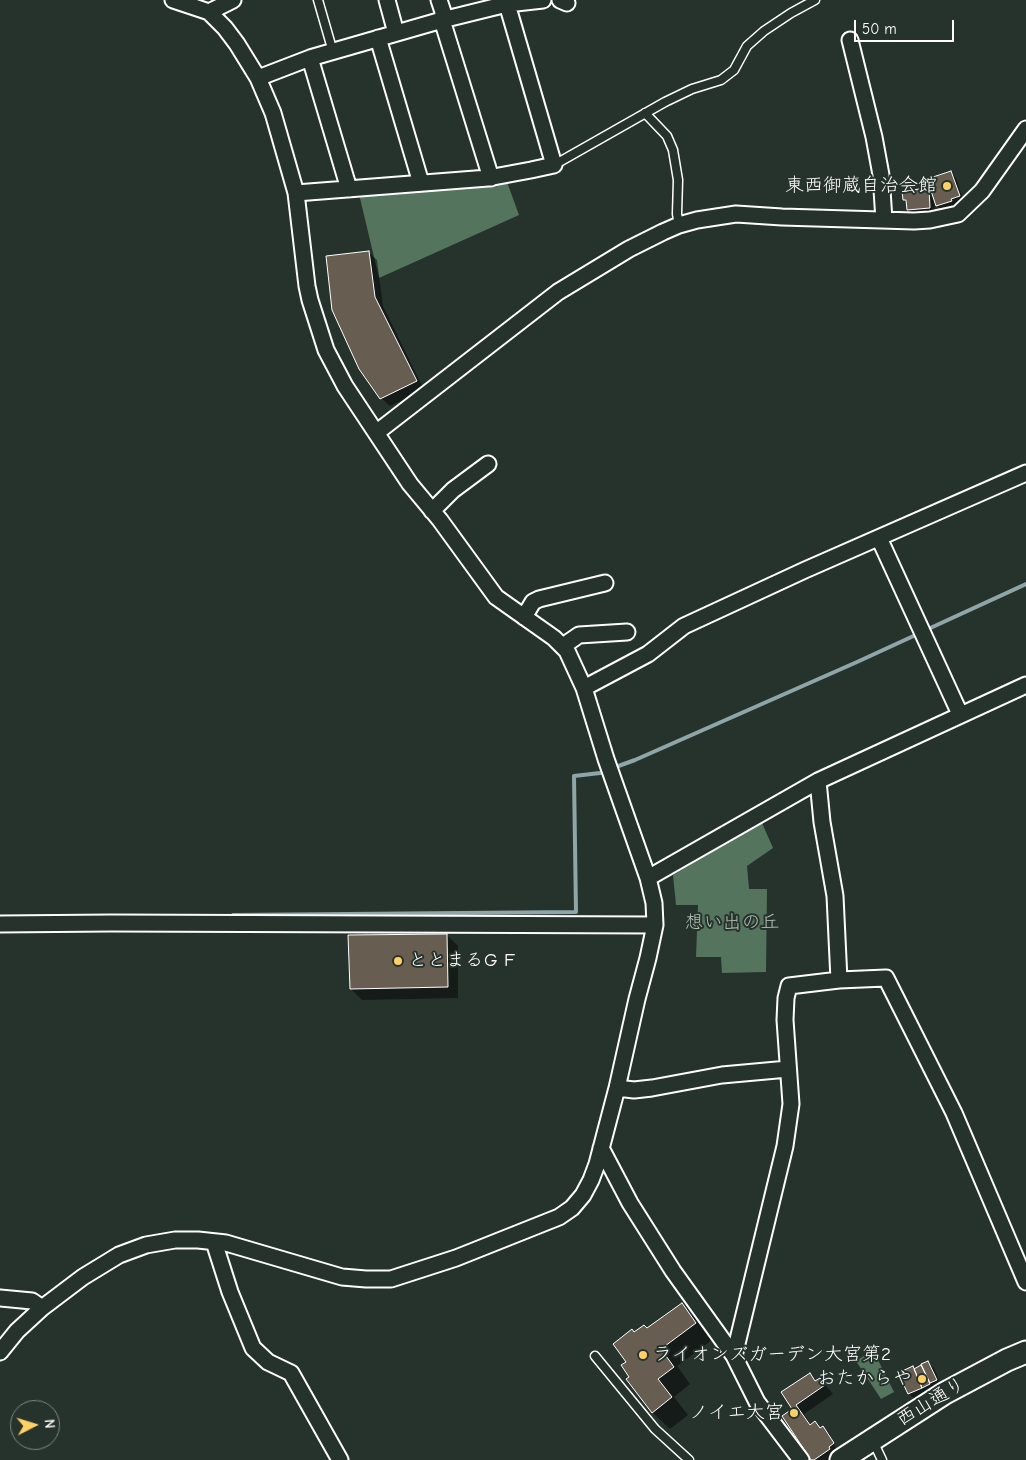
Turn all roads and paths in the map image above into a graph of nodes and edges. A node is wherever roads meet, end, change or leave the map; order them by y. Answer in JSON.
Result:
{"nodes":[{"id":1,"x":173,"y":0,"type":"edge"},
{"id":2,"x":233,"y":0,"type":"edge"},
{"id":3,"x":318,"y":0,"type":"edge"},
{"id":4,"x":387,"y":0,"type":"edge"},
{"id":5,"x":439,"y":0,"type":"edge"},
{"id":6,"x":543,"y":0,"type":"edge"},
{"id":7,"x":816,"y":0,"type":"edge"},
{"id":8,"x":507,"y":4,"type":"junction"},
{"id":9,"x":209,"y":12,"type":"junction"},
{"id":10,"x":442,"y":20,"type":"junction"},
{"id":11,"x":396,"y":33,"type":"junction"},
{"id":12,"x":378,"y":38,"type":"junction"},
{"id":13,"x":850,"y":40,"type":"dead end"},
{"id":14,"x":333,"y":52,"type":"junction"},
{"id":15,"x":310,"y":58,"type":"junction"},
{"id":16,"x":258,"y":78,"type":"junction"},
{"id":17,"x":645,"y":113,"type":"junction"},
{"id":18,"x":1026,"y":129,"type":"edge"},
{"id":19,"x":554,"y":165,"type":"junction"},
{"id":20,"x":491,"y":178,"type":"junction"},
{"id":21,"x":421,"y":183,"type":"junction"},
{"id":22,"x":349,"y":189,"type":"junction"},
{"id":23,"x":296,"y":192,"type":"junction"},
{"id":24,"x":884,"y":220,"type":"junction"},
{"id":25,"x":679,"y":225,"type":"junction"},
{"id":26,"x":376,"y":433,"type":"junction"},
{"id":27,"x":488,"y":464,"type":"dead end"},
{"id":28,"x":1026,"y":473,"type":"edge"},
{"id":29,"x":432,"y":511,"type":"junction"},
{"id":30,"x":879,"y":538,"type":"junction"},
{"id":31,"x":605,"y":583,"type":"dead end"},
{"id":32,"x":524,"y":617,"type":"junction"},
{"id":33,"x":626,"y":632,"type":"dead end"},
{"id":34,"x":563,"y":646,"type":"junction"},
{"id":35,"x":1026,"y":685,"type":"edge"},
{"id":36,"x":584,"y":688,"type":"junction"},
{"id":37,"x":960,"y":714,"type":"junction"},
{"id":38,"x":818,"y":781,"type":"junction"},
{"id":39,"x":648,"y":878,"type":"junction"},
{"id":40,"x":0,"y":924,"type":"edge"},
{"id":41,"x":655,"y":925,"type":"junction"},
{"id":42,"x":839,"y":980,"type":"junction"},
{"id":43,"x":788,"y":1069,"type":"junction"},
{"id":44,"x":617,"y":1088,"type":"junction"},
{"id":45,"x":600,"y":1148,"type":"junction"},
{"id":46,"x":214,"y":1242,"type":"junction"},
{"id":47,"x":1026,"y":1282,"type":"edge"},
{"id":48,"x":0,"y":1298,"type":"edge"},
{"id":49,"x":42,"y":1308,"type":"junction"},
{"id":50,"x":0,"y":1352,"type":"edge"},
{"id":51,"x":1026,"y":1352,"type":"edge"},
{"id":52,"x":595,"y":1356,"type":"dead end"},
{"id":53,"x":734,"y":1356,"type":"junction"},
{"id":54,"x":872,"y":1439,"type":"junction"},
{"id":55,"x":340,"y":1460,"type":"edge"},
{"id":56,"x":689,"y":1460,"type":"edge"},
{"id":57,"x":801,"y":1460,"type":"edge"},
{"id":58,"x":841,"y":1460,"type":"edge"},
{"id":59,"x":882,"y":1460,"type":"edge"}],
"edges":[{"from":1,"to":9,"type":"street"},
{"from":2,"to":9,"type":"street"},
{"from":3,"to":14,"type":"lane"},
{"from":4,"to":11,"type":"street"},
{"from":5,"to":10,"type":"street"},
{"from":6,"to":8,"type":"street"},
{"from":7,"to":17,"type":"lane"},
{"from":8,"to":10,"type":"street"},
{"from":8,"to":19,"type":"street"},
{"from":9,"to":16,"type":"street"},
{"from":10,"to":11,"type":"street"},
{"from":10,"to":20,"type":"street"},
{"from":11,"to":12,"type":"street"},
{"from":12,"to":14,"type":"street"},
{"from":12,"to":21,"type":"street"},
{"from":13,"to":24,"type":"street"},
{"from":14,"to":15,"type":"street"},
{"from":15,"to":16,"type":"street"},
{"from":15,"to":22,"type":"street"},
{"from":16,"to":23,"type":"street"},
{"from":17,"to":19,"type":"lane"},
{"from":17,"to":25,"type":"lane"},
{"from":18,"to":24,"type":"street"},
{"from":19,"to":20,"type":"street"},
{"from":20,"to":21,"type":"street"},
{"from":21,"to":22,"type":"street"},
{"from":22,"to":23,"type":"street"},
{"from":23,"to":26,"type":"street"},
{"from":24,"to":25,"type":"street"},
{"from":25,"to":26,"type":"street"},
{"from":26,"to":29,"type":"street"},
{"from":27,"to":29,"type":"street"},
{"from":28,"to":30,"type":"street"},
{"from":29,"to":32,"type":"street"},
{"from":30,"to":36,"type":"street"},
{"from":30,"to":37,"type":"street"},
{"from":31,"to":32,"type":"street"},
{"from":32,"to":34,"type":"street"},
{"from":33,"to":34,"type":"street"},
{"from":34,"to":36,"type":"street"},
{"from":35,"to":37,"type":"street"},
{"from":36,"to":39,"type":"street"},
{"from":37,"to":38,"type":"street"},
{"from":38,"to":39,"type":"street"},
{"from":38,"to":42,"type":"street"},
{"from":39,"to":41,"type":"street"},
{"from":40,"to":41,"type":"street"},
{"from":41,"to":44,"type":"street"},
{"from":42,"to":43,"type":"street"},
{"from":42,"to":47,"type":"street"},
{"from":43,"to":44,"type":"street"},
{"from":43,"to":53,"type":"street"},
{"from":44,"to":45,"type":"street"},
{"from":45,"to":46,"type":"street"},
{"from":45,"to":53,"type":"street"},
{"from":46,"to":49,"type":"street"},
{"from":46,"to":55,"type":"street"},
{"from":48,"to":49,"type":"street"},
{"from":49,"to":50,"type":"street"},
{"from":51,"to":54,"type":"street","name":"西山通り"},
{"from":52,"to":56,"type":"lane"},
{"from":53,"to":57,"type":"street"},
{"from":54,"to":58,"type":"street","name":"西山通り"},
{"from":54,"to":59,"type":"lane"}]}
